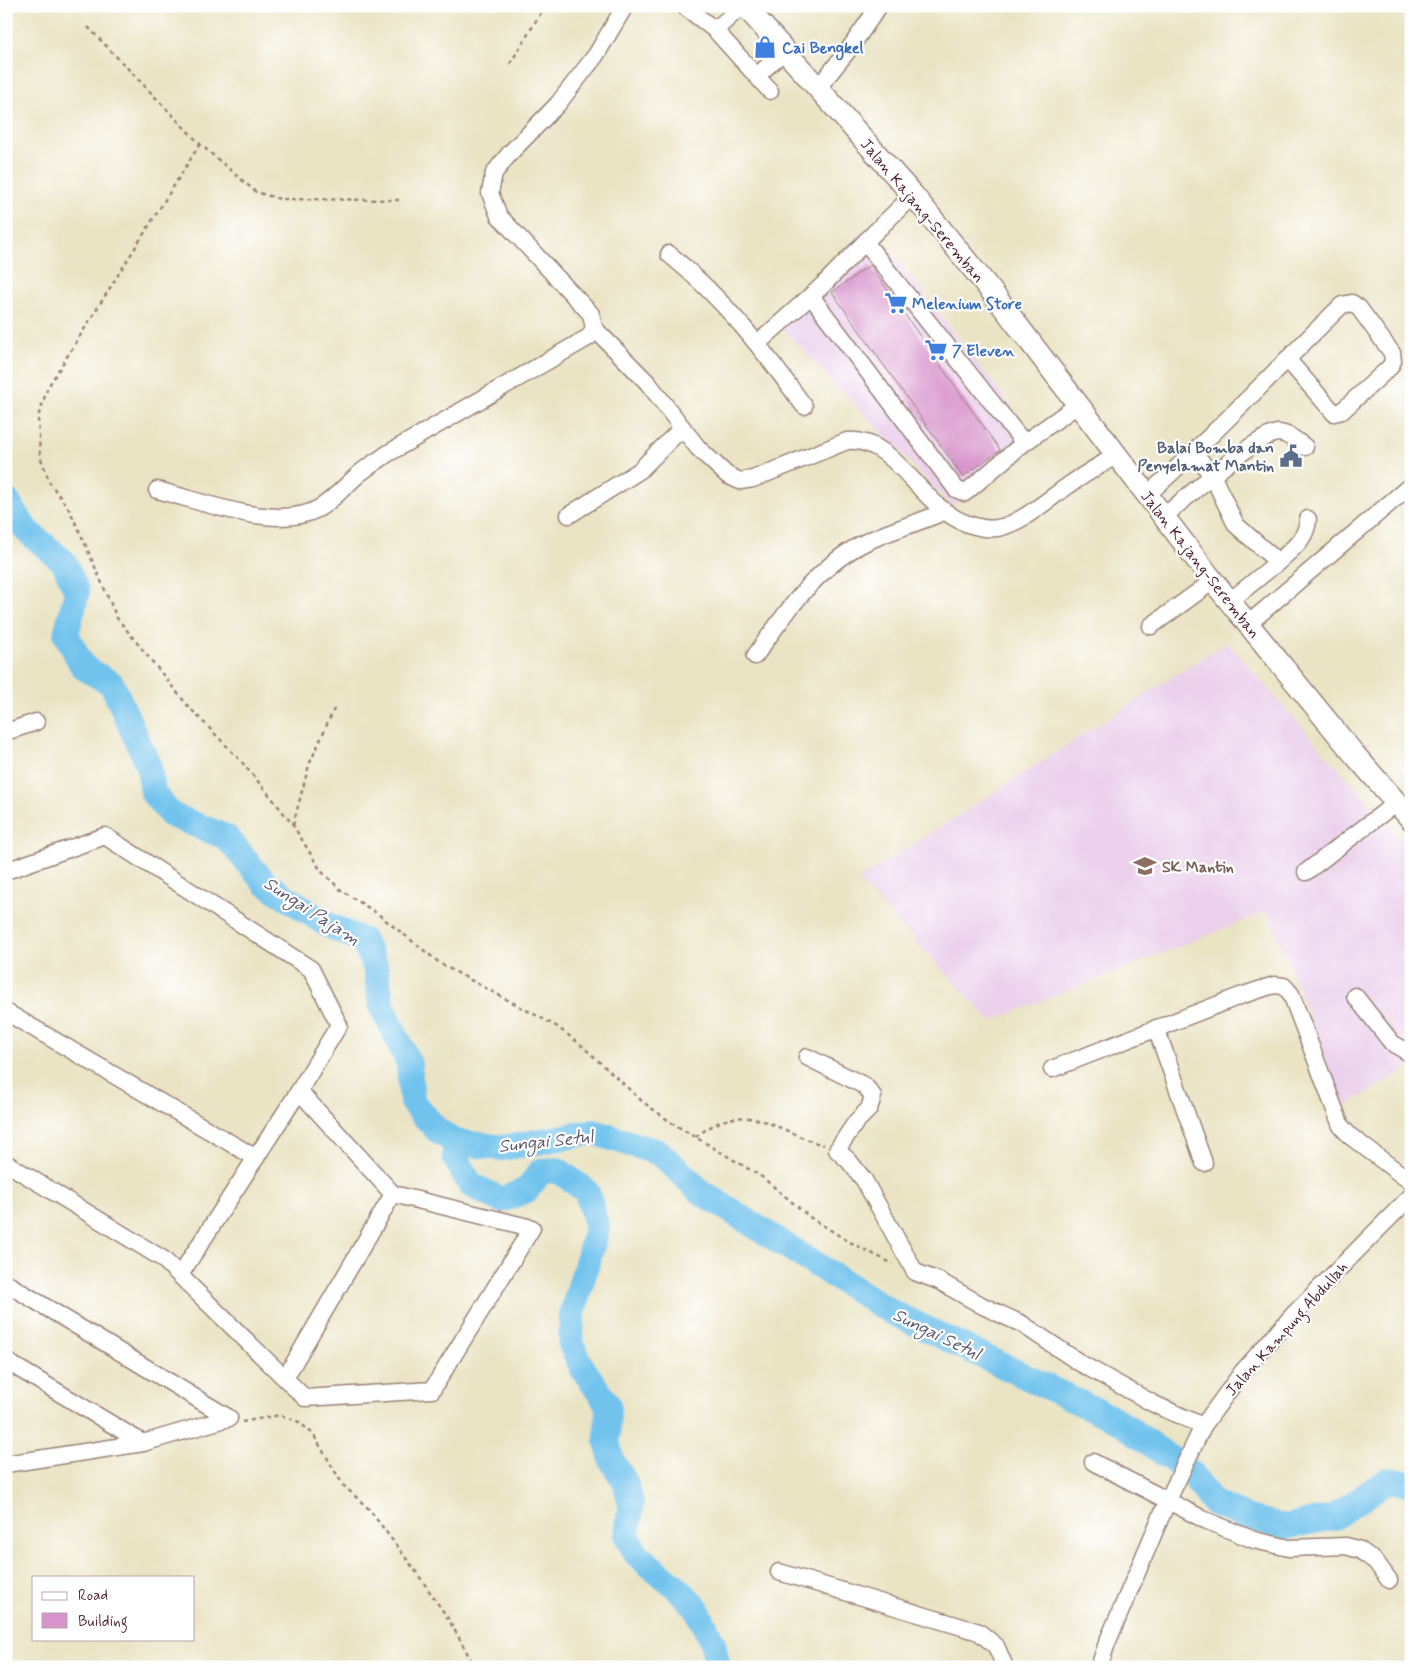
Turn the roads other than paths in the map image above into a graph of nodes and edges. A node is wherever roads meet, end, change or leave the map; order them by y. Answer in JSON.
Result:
{"nodes":[{"id":1,"x":625,"y":6,"type":"edge"},
{"id":2,"x":684,"y":6,"type":"edge"},
{"id":3,"x":743,"y":6,"type":"edge"},
{"id":4,"x":879,"y":6,"type":"edge"},
{"id":5,"x":715,"y":30,"type":"junction"},
{"id":6,"x":784,"y":51,"type":"junction"},
{"id":7,"x":757,"y":76,"type":"junction"},
{"id":8,"x":817,"y":89,"type":"junction"},
{"id":9,"x":770,"y":91,"type":"dead end"},
{"id":10,"x":913,"y":195,"type":"junction"},
{"id":11,"x":865,"y":242,"type":"junction"},
{"id":12,"x":669,"y":254,"type":"dead end"},
{"id":13,"x":811,"y":296,"type":"junction"},
{"id":14,"x":594,"y":328,"type":"junction"},
{"id":15,"x":758,"y":343,"type":"junction"},
{"id":16,"x":1287,"y":359,"type":"junction"},
{"id":17,"x":1079,"y":404,"type":"junction"},
{"id":18,"x":804,"y":406,"type":"dead end"},
{"id":19,"x":681,"y":429,"type":"junction"},
{"id":20,"x":1024,"y":442,"type":"junction"},
{"id":21,"x":1305,"y":448,"type":"dead end"},
{"id":22,"x":1194,"y":452,"type":"junction"},
{"id":23,"x":1117,"y":455,"type":"junction"},
{"id":24,"x":1213,"y":477,"type":"junction"},
{"id":25,"x":1411,"y":485,"type":"edge"},
{"id":26,"x":157,"y":490,"type":"dead end"},
{"id":27,"x":1147,"y":495,"type":"junction"},
{"id":28,"x":943,"y":512,"type":"junction"},
{"id":29,"x":569,"y":515,"type":"dead end"},
{"id":30,"x":1163,"y":517,"type":"junction"},
{"id":31,"x":1308,"y":519,"type":"dead end"},
{"id":32,"x":1278,"y":562,"type":"junction"},
{"id":33,"x":1213,"y":581,"type":"junction"},
{"id":34,"x":1230,"y":601,"type":"junction"},
{"id":35,"x":1248,"y":624,"type":"junction"},
{"id":36,"x":1151,"y":626,"type":"dead end"},
{"id":37,"x":755,"y":656,"type":"dead end"},
{"id":38,"x":36,"y":722,"type":"dead end"},
{"id":39,"x":6,"y":732,"type":"edge"},
{"id":40,"x":1396,"y":803,"type":"junction"},
{"id":41,"x":1411,"y":819,"type":"edge"},
{"id":42,"x":6,"y":871,"type":"edge"},
{"id":43,"x":1306,"y":872,"type":"dead end"},
{"id":44,"x":1355,"y":996,"type":"dead end"},
{"id":45,"x":6,"y":1012,"type":"edge"},
{"id":46,"x":1156,"y":1028,"type":"junction"},
{"id":47,"x":1411,"y":1054,"type":"edge"},
{"id":48,"x":806,"y":1057,"type":"dead end"},
{"id":49,"x":1052,"y":1069,"type":"dead end"},
{"id":50,"x":299,"y":1091,"type":"junction"},
{"id":51,"x":256,"y":1158,"type":"junction"},
{"id":52,"x":6,"y":1163,"type":"edge"},
{"id":53,"x":1204,"y":1163,"type":"dead end"},
{"id":54,"x":1411,"y":1182,"type":"edge"},
{"id":55,"x":392,"y":1194,"type":"junction"},
{"id":56,"x":1411,"y":1196,"type":"edge"},
{"id":57,"x":180,"y":1275,"type":"junction"},
{"id":58,"x":6,"y":1283,"type":"edge"},
{"id":59,"x":6,"y":1361,"type":"edge"},
{"id":60,"x":288,"y":1373,"type":"dead end"},
{"id":61,"x":1203,"y":1426,"type":"junction"},
{"id":62,"x":143,"y":1443,"type":"junction"},
{"id":63,"x":1093,"y":1462,"type":"dead end"},
{"id":64,"x":6,"y":1464,"type":"edge"},
{"id":65,"x":1168,"y":1500,"type":"junction"},
{"id":66,"x":779,"y":1572,"type":"dead end"},
{"id":67,"x":1390,"y":1580,"type":"dead end"},
{"id":68,"x":1005,"y":1667,"type":"edge"},
{"id":69,"x":1099,"y":1667,"type":"edge"}],
"edges":[{"from":1,"to":14,"type":"street"},
{"from":2,"to":5,"type":"street"},
{"from":3,"to":5,"type":"street"},
{"from":3,"to":6,"type":"main road","name":"Jalan Kajang-Seremban"},
{"from":4,"to":8,"type":"street"},
{"from":5,"to":7,"type":"street"},
{"from":6,"to":7,"type":"street"},
{"from":6,"to":8,"type":"main road","name":"Jalan Kajang-Seremban"},
{"from":7,"to":9,"type":"street"},
{"from":8,"to":10,"type":"main road","name":"Jalan Kajang-Seremban"},
{"from":10,"to":11,"type":"street"},
{"from":10,"to":17,"type":"main road","name":"Jalan Kajang-Seremban"},
{"from":11,"to":13,"type":"street"},
{"from":11,"to":20,"type":"street"},
{"from":12,"to":15,"type":"street"},
{"from":13,"to":15,"type":"street"},
{"from":13,"to":20,"type":"street"},
{"from":14,"to":19,"type":"street"},
{"from":14,"to":26,"type":"street"},
{"from":15,"to":18,"type":"street"},
{"from":16,"to":16,"type":"street"},
{"from":16,"to":22,"type":"street"},
{"from":17,"to":20,"type":"street"},
{"from":17,"to":23,"type":"main road","name":"Jalan Kajang-Seremban"},
{"from":19,"to":28,"type":"street"},
{"from":19,"to":29,"type":"street"},
{"from":21,"to":24,"type":"street"},
{"from":22,"to":24,"type":"street"},
{"from":22,"to":27,"type":"street"},
{"from":23,"to":27,"type":"main road","name":"Jalan Kajang-Seremban"},
{"from":23,"to":28,"type":"street"},
{"from":24,"to":30,"type":"street"},
{"from":24,"to":32,"type":"street"},
{"from":25,"to":35,"type":"street"},
{"from":27,"to":30,"type":"main road","name":"Jalan Kajang-Seremban"},
{"from":28,"to":37,"type":"street"},
{"from":30,"to":33,"type":"main road","name":"Jalan Kajang-Seremban"},
{"from":31,"to":32,"type":"street"},
{"from":32,"to":34,"type":"street"},
{"from":33,"to":34,"type":"main road","name":"Jalan Kajang-Seremban"},
{"from":33,"to":36,"type":"street"},
{"from":34,"to":35,"type":"main road","name":"Jalan Kajang-Seremban"},
{"from":35,"to":40,"type":"main road","name":"Jalan Kajang-Seremban"},
{"from":38,"to":39,"type":"street"},
{"from":40,"to":41,"type":"main road","name":"Jalan Kajang-Seremban"},
{"from":40,"to":43,"type":"street"},
{"from":42,"to":50,"type":"street"},
{"from":44,"to":47,"type":"street"},
{"from":45,"to":51,"type":"street"},
{"from":46,"to":49,"type":"street"},
{"from":46,"to":53,"type":"street"},
{"from":46,"to":54,"type":"street"},
{"from":48,"to":61,"type":"street"},
{"from":50,"to":51,"type":"street"},
{"from":50,"to":55,"type":"street"},
{"from":51,"to":57,"type":"street"},
{"from":52,"to":57,"type":"street"},
{"from":55,"to":57,"type":"street"},
{"from":55,"to":60,"type":"street"},
{"from":56,"to":61,"type":"street","name":"Jalan Kampung Abdullah"},
{"from":58,"to":62,"type":"street"},
{"from":59,"to":62,"type":"street"},
{"from":61,"to":65,"type":"street","name":"Jalan Kampung Abdullah"},
{"from":62,"to":64,"type":"street"},
{"from":63,"to":65,"type":"street"},
{"from":65,"to":67,"type":"street"},
{"from":65,"to":69,"type":"street","name":"Jalan Kampung Abdullah"},
{"from":66,"to":68,"type":"street"}]}
